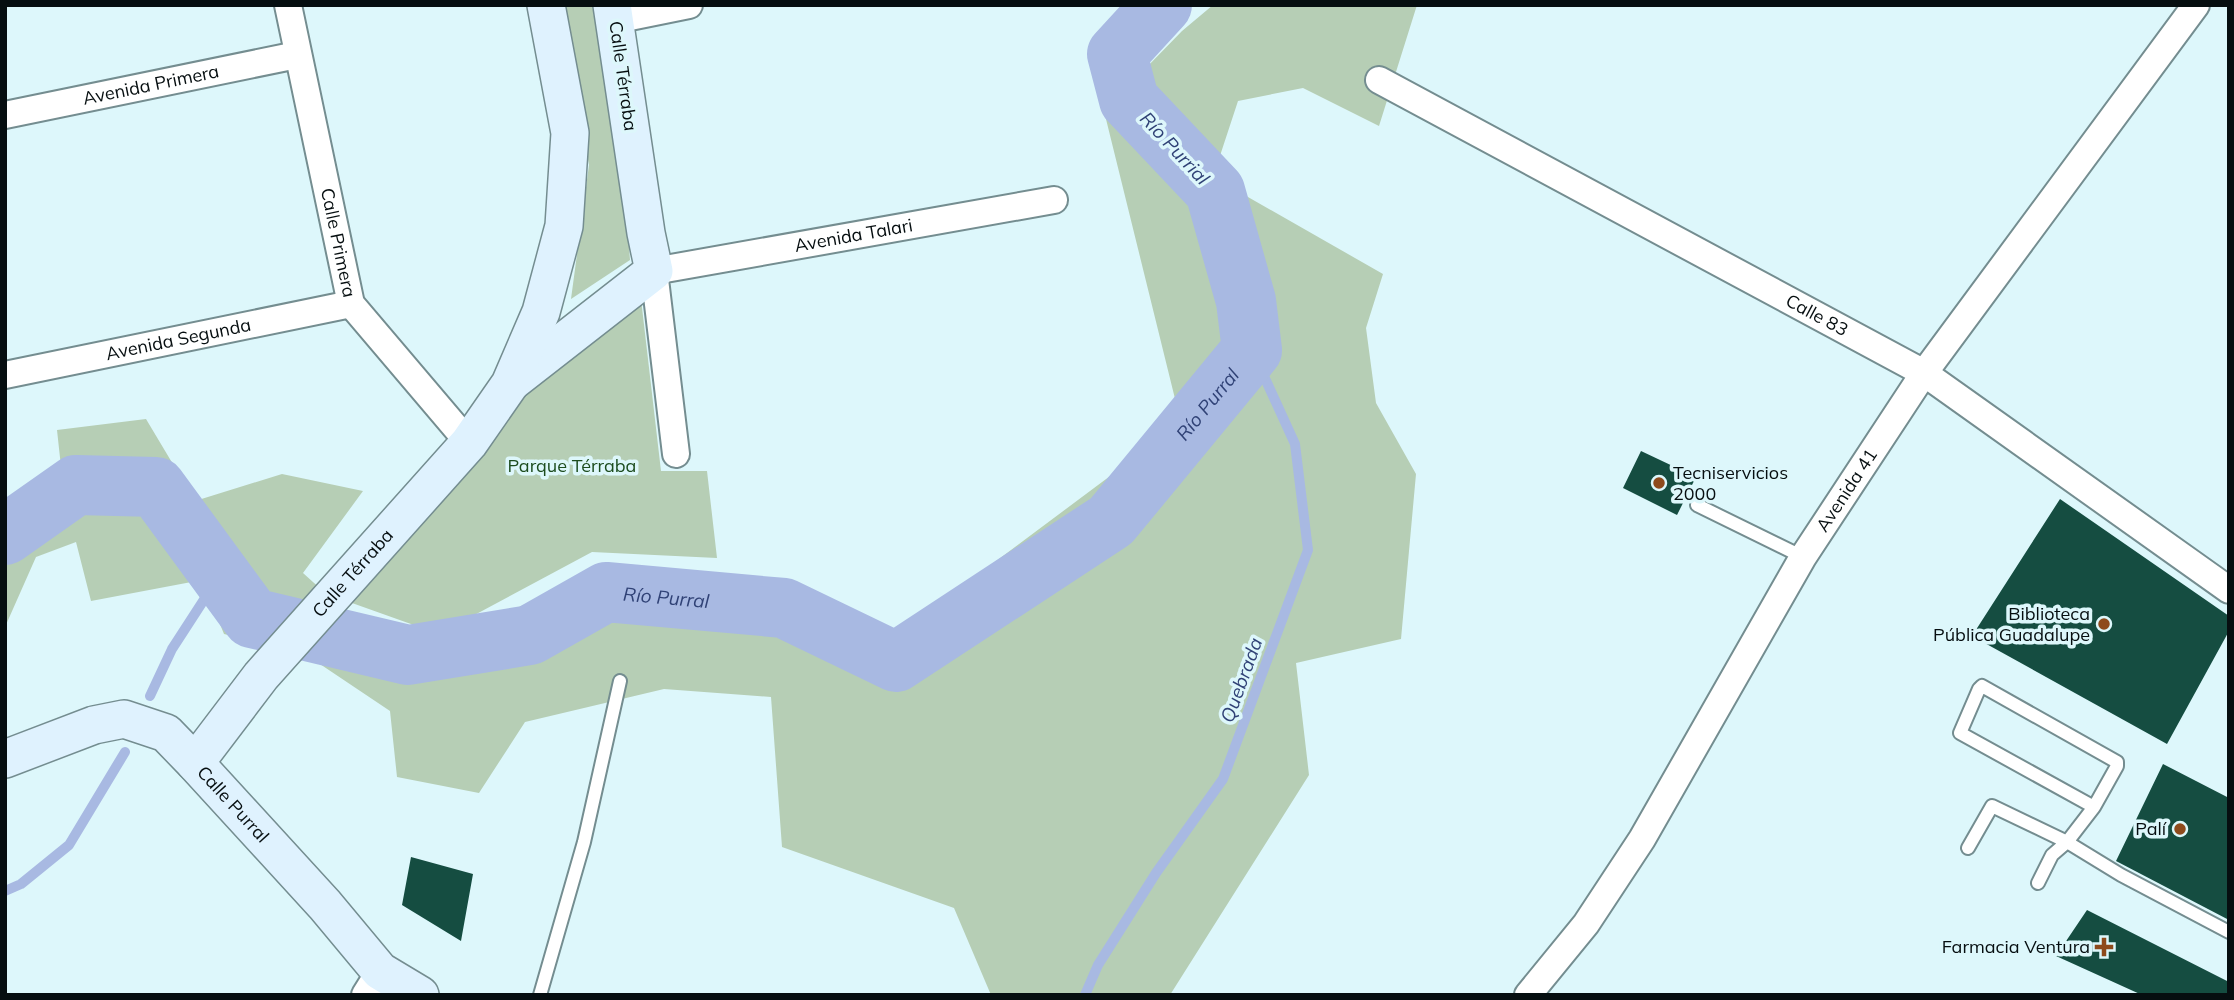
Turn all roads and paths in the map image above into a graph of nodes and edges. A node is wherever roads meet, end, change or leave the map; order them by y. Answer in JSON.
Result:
{"nodes":[{"id":1,"x":288,"y":5,"type":"edge"},
{"id":2,"x":547,"y":5,"type":"edge"},
{"id":3,"x":688,"y":5,"type":"edge"},
{"id":4,"x":2196,"y":5,"type":"edge"},
{"id":5,"x":614,"y":13,"type":"edge"},
{"id":6,"x":298,"y":55,"type":"junction"},
{"id":7,"x":1380,"y":80,"type":"dead end"},
{"id":8,"x":5,"y":116,"type":"edge"},
{"id":9,"x":1054,"y":200,"type":"dead end"},
{"id":10,"x":654,"y":271,"type":"junction"},
{"id":11,"x":351,"y":304,"type":"junction"},
{"id":12,"x":1924,"y":373,"type":"junction"},
{"id":13,"x":5,"y":375,"type":"edge"},
{"id":14,"x":510,"y":384,"type":"junction"},
{"id":15,"x":469,"y":443,"type":"junction"},
{"id":16,"x":676,"y":454,"type":"dead end"},
{"id":17,"x":1697,"y":505,"type":"dead end"},
{"id":18,"x":1803,"y":557,"type":"junction"},
{"id":19,"x":2229,"y":590,"type":"edge"},
{"id":20,"x":620,"y":681,"type":"dead end"},
{"id":21,"x":5,"y":759,"type":"edge"},
{"id":22,"x":195,"y":763,"type":"junction"},
{"id":23,"x":2094,"y":807,"type":"junction"},
{"id":24,"x":2067,"y":842,"type":"junction"},
{"id":25,"x":1968,"y":848,"type":"dead end"},
{"id":26,"x":2038,"y":883,"type":"dead end"},
{"id":27,"x":2229,"y":932,"type":"edge"},
{"id":28,"x":372,"y":983,"type":"edge"},
{"id":29,"x":420,"y":995,"type":"edge"},
{"id":30,"x":540,"y":995,"type":"edge"},
{"id":31,"x":1528,"y":995,"type":"edge"}],
"edges":[{"from":1,"to":6,"type":"street","name":"Calle Primera"},
{"from":2,"to":14,"type":"street","name":"Calle Térraba"},
{"from":3,"to":5,"type":"street"},
{"from":4,"to":12,"type":"street","name":"Avenida 41"},
{"from":5,"to":10,"type":"street","name":"Calle Térraba"},
{"from":6,"to":8,"type":"street","name":"Avenida Primera"},
{"from":6,"to":11,"type":"street","name":"Calle Primera"},
{"from":7,"to":12,"type":"street","name":"Calle 83"},
{"from":9,"to":10,"type":"street","name":"Avenida Talari"},
{"from":10,"to":14,"type":"street","name":"Calle Térraba"},
{"from":10,"to":16,"type":"street","name":"Calle Térraba"},
{"from":11,"to":13,"type":"street","name":"Avenida Segunda"},
{"from":11,"to":15,"type":"street","name":"Calle Primera"},
{"from":12,"to":18,"type":"street","name":"Avenida 41"},
{"from":12,"to":19,"type":"street","name":"Calle 83"},
{"from":14,"to":15,"type":"street","name":"Calle Térraba"},
{"from":15,"to":22,"type":"street","name":"Calle Térraba"},
{"from":17,"to":18,"type":"lane"},
{"from":18,"to":31,"type":"street","name":"Avenida 41"},
{"from":20,"to":30,"type":"lane"},
{"from":21,"to":22,"type":"street","name":"Calle Purral"},
{"from":22,"to":28,"type":"street","name":"Calle Purral"},
{"from":23,"to":23,"type":"lane"},
{"from":23,"to":24,"type":"lane"},
{"from":24,"to":25,"type":"lane"},
{"from":24,"to":26,"type":"lane"},
{"from":24,"to":27,"type":"lane"},
{"from":28,"to":29,"type":"street","name":"Calle Purral"}]}
